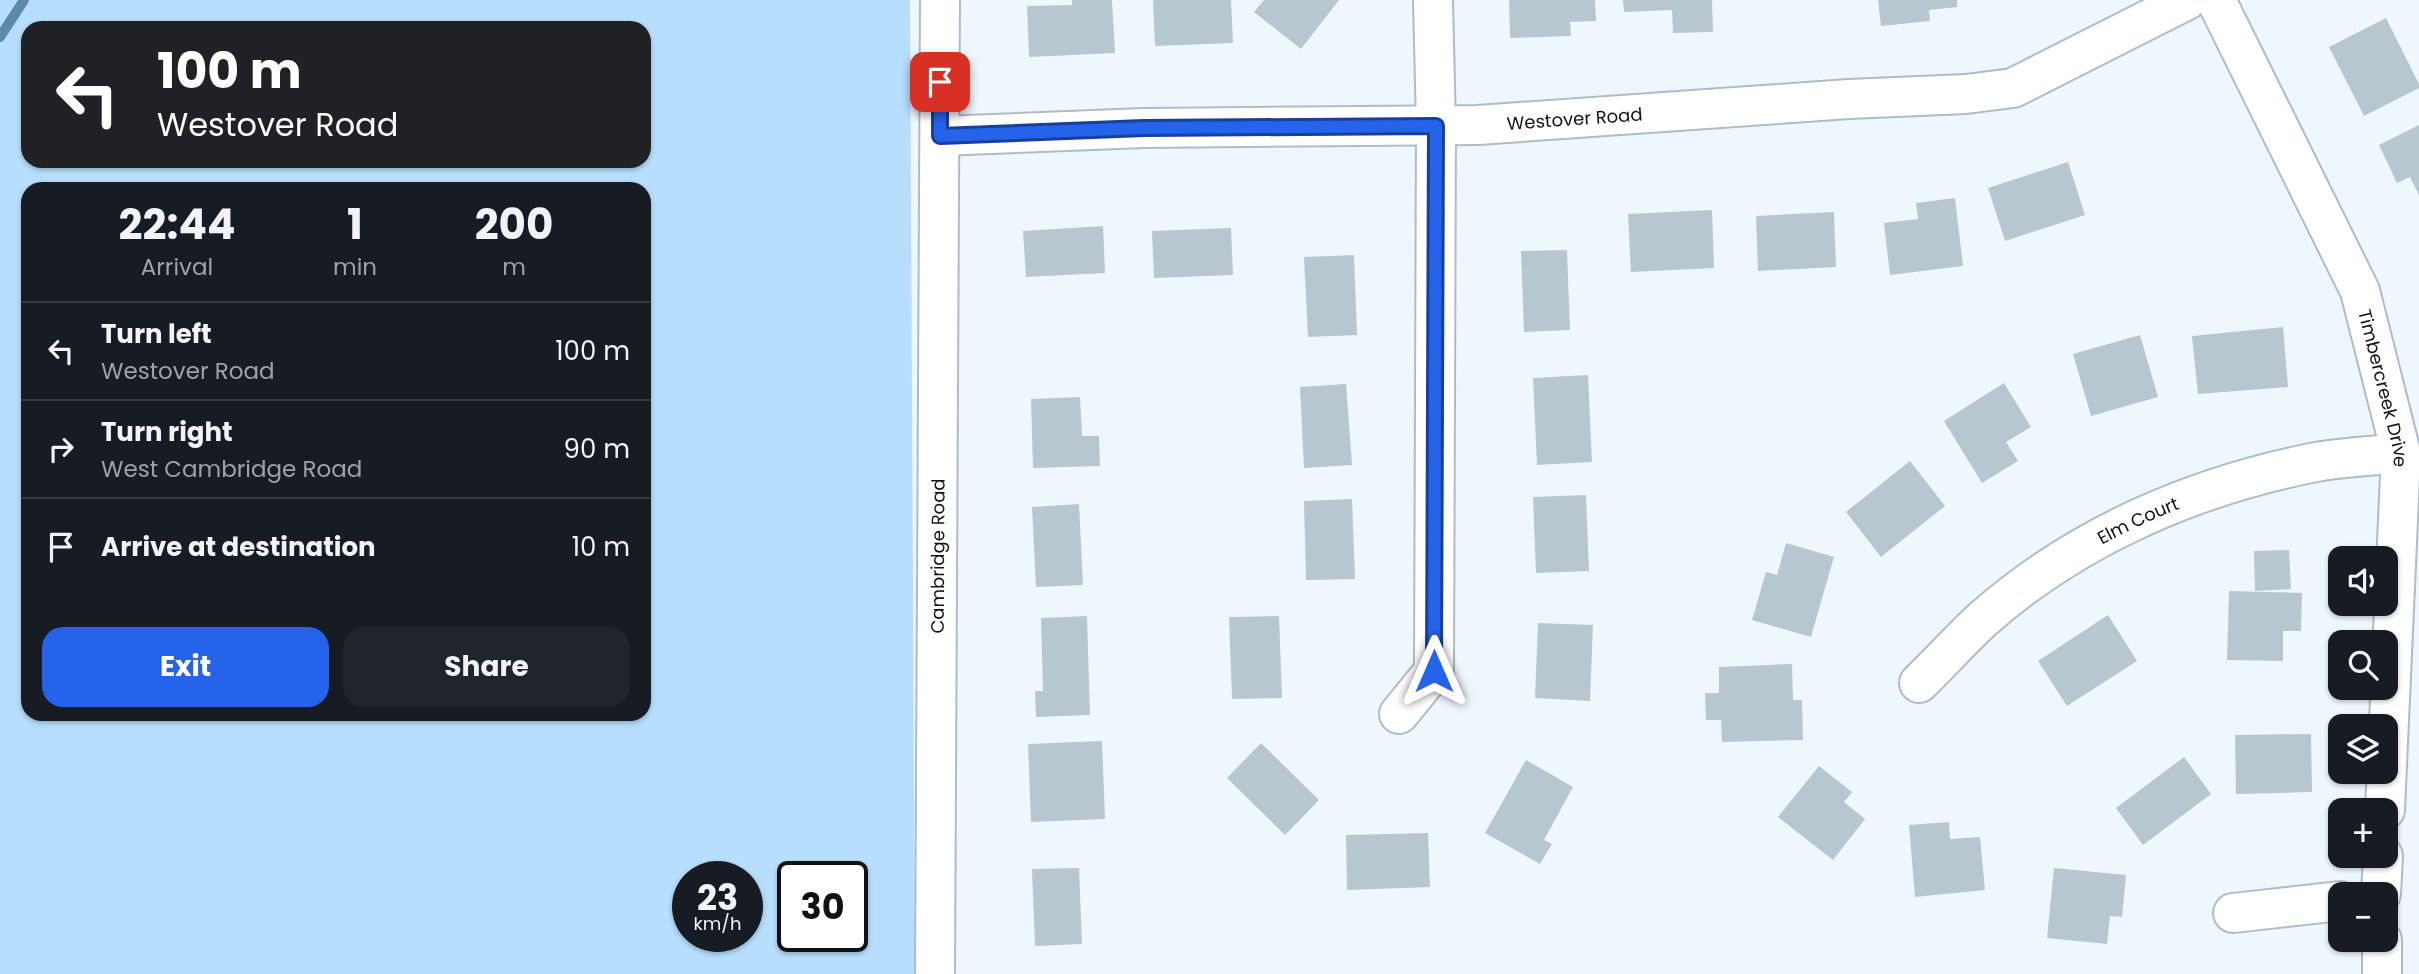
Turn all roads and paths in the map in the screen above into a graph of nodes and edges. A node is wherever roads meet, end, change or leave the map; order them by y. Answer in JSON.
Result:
{"nodes":[{"id":1,"x":940,"y":0,"type":"edge"},
{"id":2,"x":1433,"y":0,"type":"edge"},
{"id":3,"x":2188,"y":0,"type":"edge"},
{"id":4,"x":2216,"y":0,"type":"edge"},
{"id":5,"x":1436,"y":126,"type":"junction"},
{"id":6,"x":940,"y":136,"type":"junction"},
{"id":7,"x":2401,"y":453,"type":"junction"},
{"id":8,"x":1919,"y":683,"type":"dead end"},
{"id":9,"x":1399,"y":714,"type":"dead end"},
{"id":10,"x":2386,"y":798,"type":"edge"},
{"id":11,"x":2328,"y":902,"type":"edge"},
{"id":12,"x":2233,"y":913,"type":"dead end"},
{"id":13,"x":2382,"y":952,"type":"edge"},
{"id":14,"x":935,"y":974,"type":"edge"},
{"id":15,"x":2382,"y":974,"type":"edge"}],
"edges":[{"from":1,"to":6,"type":"street","name":"Cambridge Road"},
{"from":2,"to":5,"type":"street"},
{"from":3,"to":5,"type":"street","name":"Westover Road"},
{"from":4,"to":7,"type":"street","name":"Timbercreek Drive"},
{"from":5,"to":6,"type":"street","name":"Westover Road"},
{"from":5,"to":9,"type":"street"},
{"from":6,"to":14,"type":"street","name":"Cambridge Road"},
{"from":7,"to":8,"type":"street","name":"Elm Court"},
{"from":7,"to":10,"type":"street","name":"Timbercreek Drive"},
{"from":11,"to":12,"type":"street"},
{"from":13,"to":15,"type":"street"}]}
